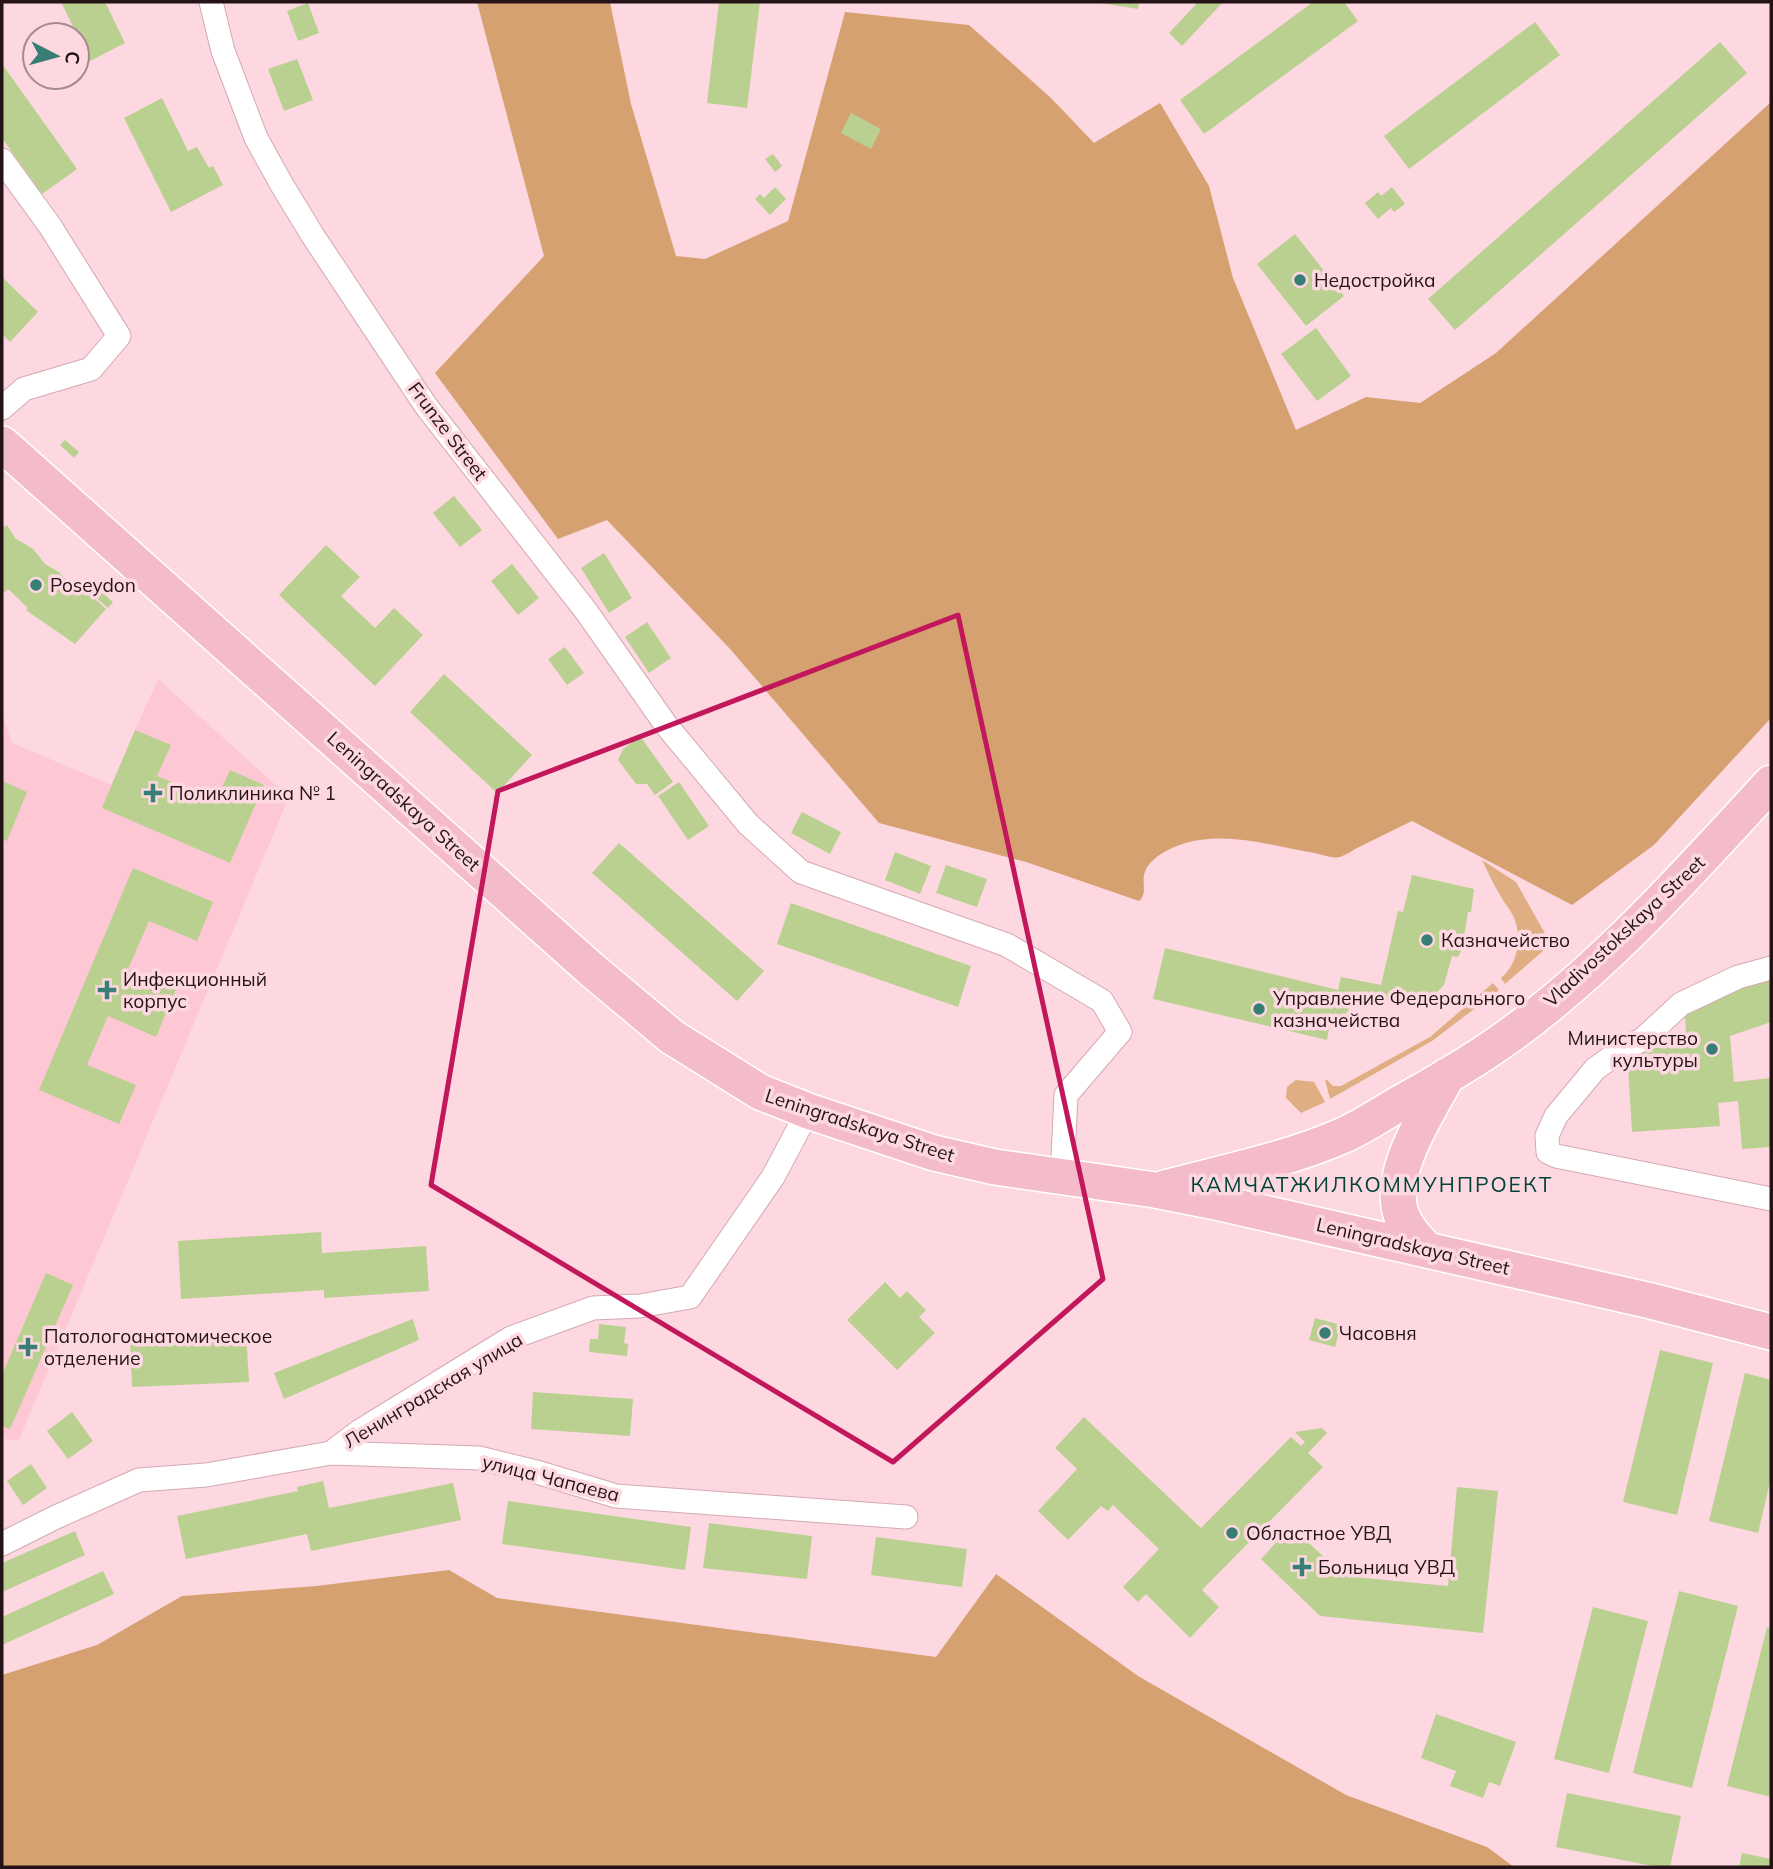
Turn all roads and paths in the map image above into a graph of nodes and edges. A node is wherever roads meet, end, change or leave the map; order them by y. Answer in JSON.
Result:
{"nodes":[{"id":1,"x":211,"y":2,"type":"edge"},
{"id":2,"x":2,"y":160,"type":"edge"},
{"id":3,"x":2,"y":408,"type":"edge"},
{"id":4,"x":2,"y":444,"type":"edge"},
{"id":5,"x":1771,"y":783,"type":"edge"},
{"id":6,"x":1771,"y":968,"type":"edge"},
{"id":7,"x":1447,"y":1076,"type":"junction"},
{"id":8,"x":808,"y":1111,"type":"junction"},
{"id":9,"x":1306,"y":1148,"type":"junction"},
{"id":10,"x":1062,"y":1178,"type":"junction"},
{"id":11,"x":1155,"y":1190,"type":"junction"},
{"id":12,"x":1771,"y":1199,"type":"edge"},
{"id":13,"x":1298,"y":1220,"type":"junction"},
{"id":14,"x":1426,"y":1249,"type":"junction"},
{"id":15,"x":1771,"y":1332,"type":"edge"},
{"id":16,"x":331,"y":1453,"type":"junction"},
{"id":17,"x":906,"y":1517,"type":"dead end"},
{"id":18,"x":2,"y":1544,"type":"edge"}],
"edges":[{"from":1,"to":10,"type":"street","name":"Frunze Street"},
{"from":2,"to":3,"type":"street"},
{"from":4,"to":8,"type":"main road","name":"Leningradskaya Street"},
{"from":5,"to":7,"type":"main road","name":"Vladivostokskaya Street"},
{"from":6,"to":12,"type":"street"},
{"from":7,"to":9,"type":"main road","name":"Vladivostokskaya Street"},
{"from":7,"to":14,"type":"main road"},
{"from":8,"to":10,"type":"main road","name":"Leningradskaya Street"},
{"from":8,"to":16,"type":"street","name":"Ленинградская улица"},
{"from":9,"to":11,"type":"main road","name":"Vladivostokskaya Street"},
{"from":9,"to":13,"type":"main road"},
{"from":10,"to":11,"type":"main road","name":"Leningradskaya Street"},
{"from":11,"to":13,"type":"main road","name":"Leningradskaya Street"},
{"from":13,"to":14,"type":"main road","name":"Leningradskaya Street"},
{"from":14,"to":15,"type":"main road","name":"Leningradskaya Street"},
{"from":16,"to":17,"type":"street","name":"улица Чапаева"},
{"from":16,"to":18,"type":"street","name":"улица Чапаева"}]}
